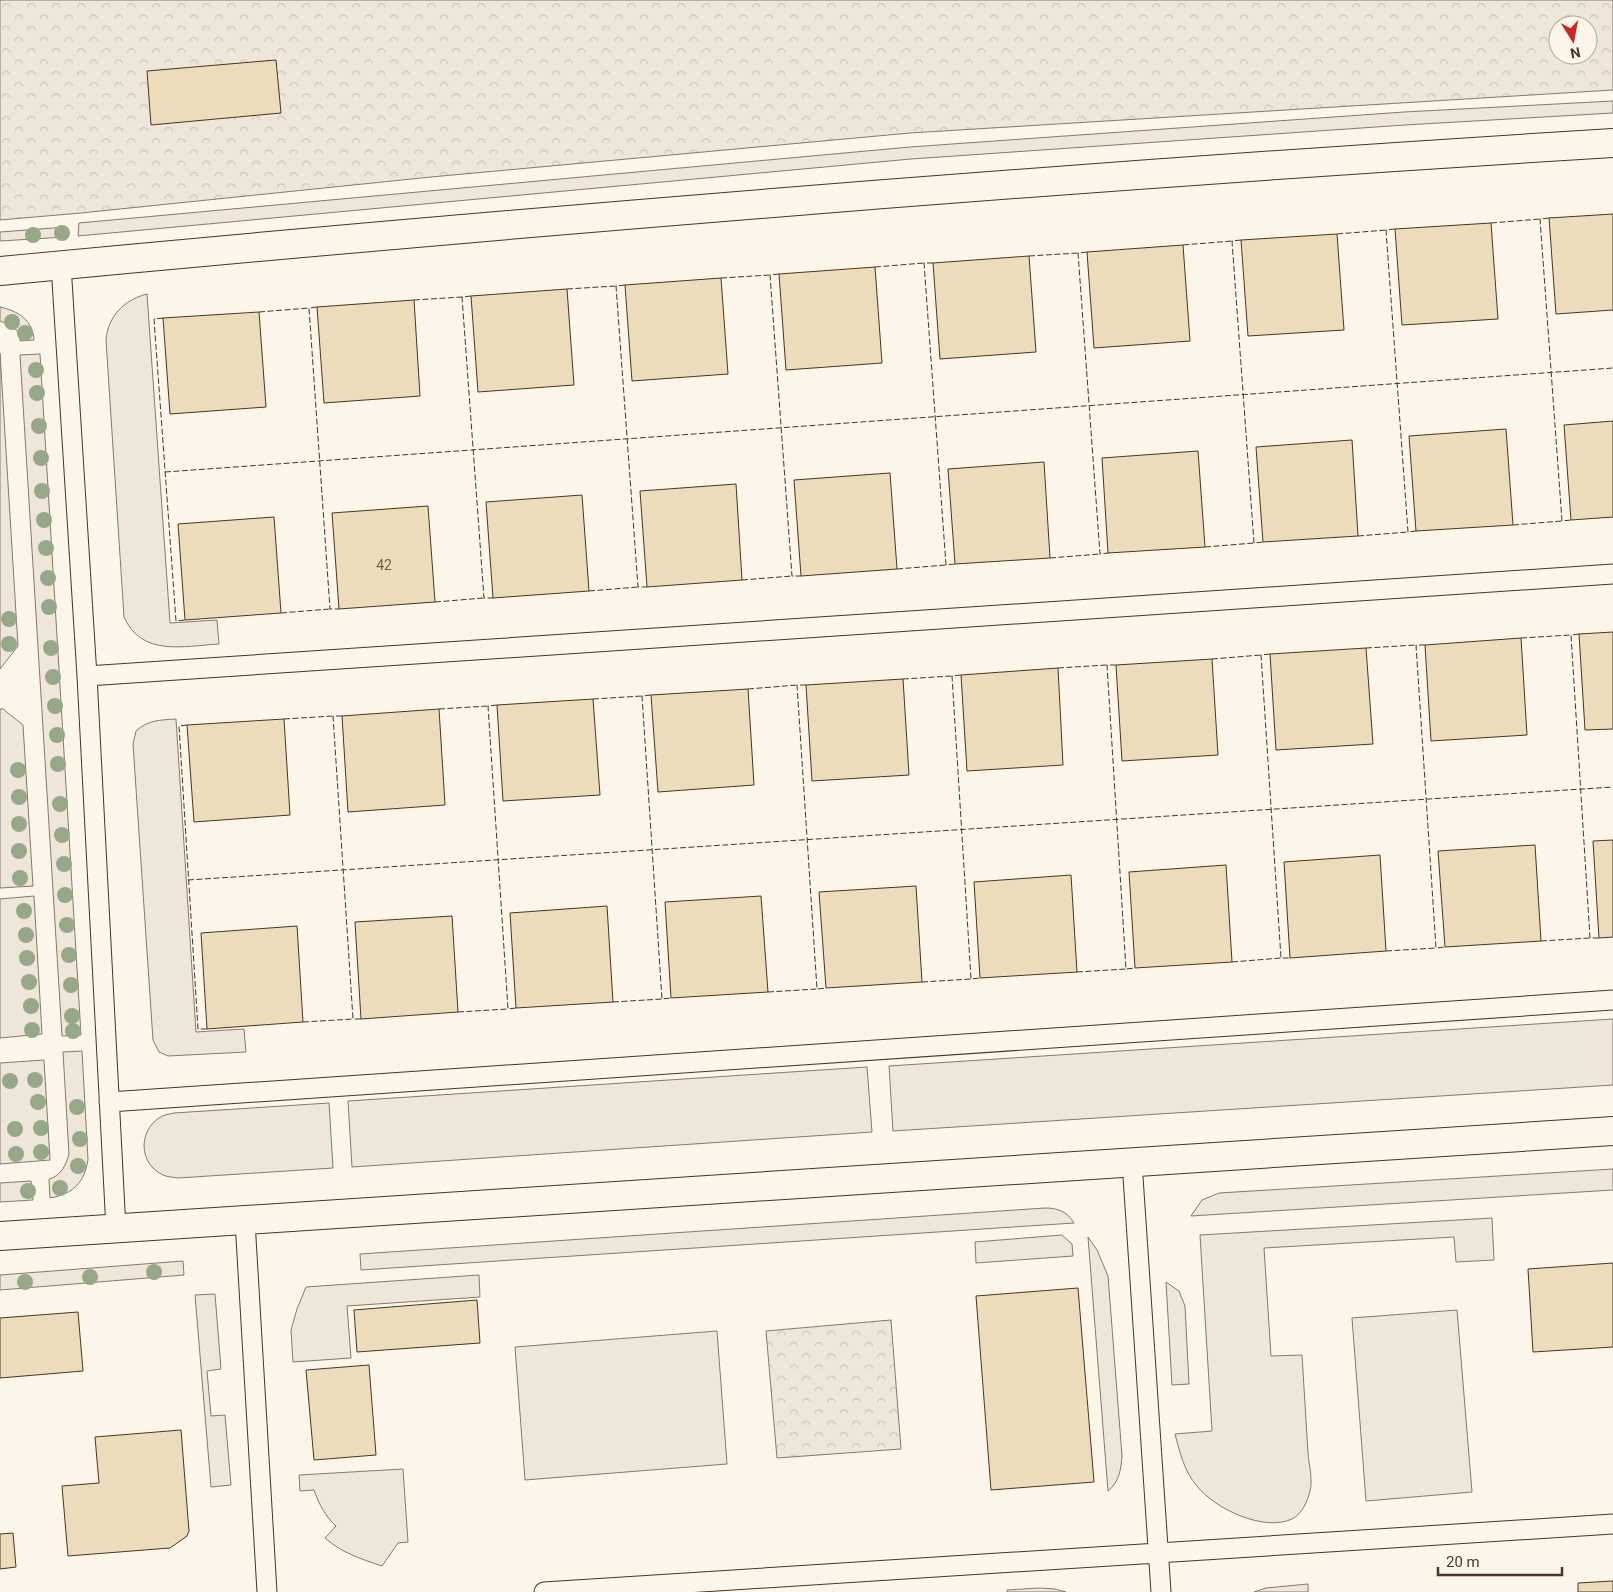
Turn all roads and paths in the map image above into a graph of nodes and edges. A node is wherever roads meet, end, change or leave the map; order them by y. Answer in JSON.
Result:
{"nodes":[{"id":1,"x":1613,"y":143,"type":"edge"},
{"id":2,"x":61,"y":265,"type":"junction"},
{"id":3,"x":0,"y":271,"type":"edge"},
{"id":4,"x":1613,"y":574,"type":"edge"},
{"id":5,"x":87,"y":676,"type":"junction"},
{"id":6,"x":1613,"y":1000,"type":"edge"},
{"id":7,"x":109,"y":1102,"type":"junction"},
{"id":8,"x":1613,"y":1131,"type":"edge"},
{"id":9,"x":1132,"y":1162,"type":"junction"},
{"id":10,"x":245,"y":1220,"type":"junction"},
{"id":11,"x":116,"y":1229,"type":"junction"},
{"id":12,"x":0,"y":1236,"type":"edge"},
{"id":13,"x":1613,"y":1524,"type":"edge"},
{"id":14,"x":1158,"y":1553,"type":"junction"},
{"id":15,"x":267,"y":1592,"type":"edge"},
{"id":16,"x":544,"y":1592,"type":"edge"},
{"id":17,"x":1161,"y":1592,"type":"edge"}],
"edges":[{"from":1,"to":2,"type":"street"},
{"from":2,"to":3,"type":"street"},
{"from":2,"to":5,"type":"lane"},
{"from":4,"to":5,"type":"lane"},
{"from":5,"to":7,"type":"lane"},
{"from":6,"to":7,"type":"lane"},
{"from":7,"to":11,"type":"lane"},
{"from":8,"to":9,"type":"street"},
{"from":9,"to":10,"type":"street"},
{"from":9,"to":14,"type":"lane"},
{"from":10,"to":11,"type":"street"},
{"from":10,"to":15,"type":"lane"},
{"from":11,"to":12,"type":"street"},
{"from":13,"to":14,"type":"lane"},
{"from":14,"to":16,"type":"lane"},
{"from":14,"to":17,"type":"lane"}]}
